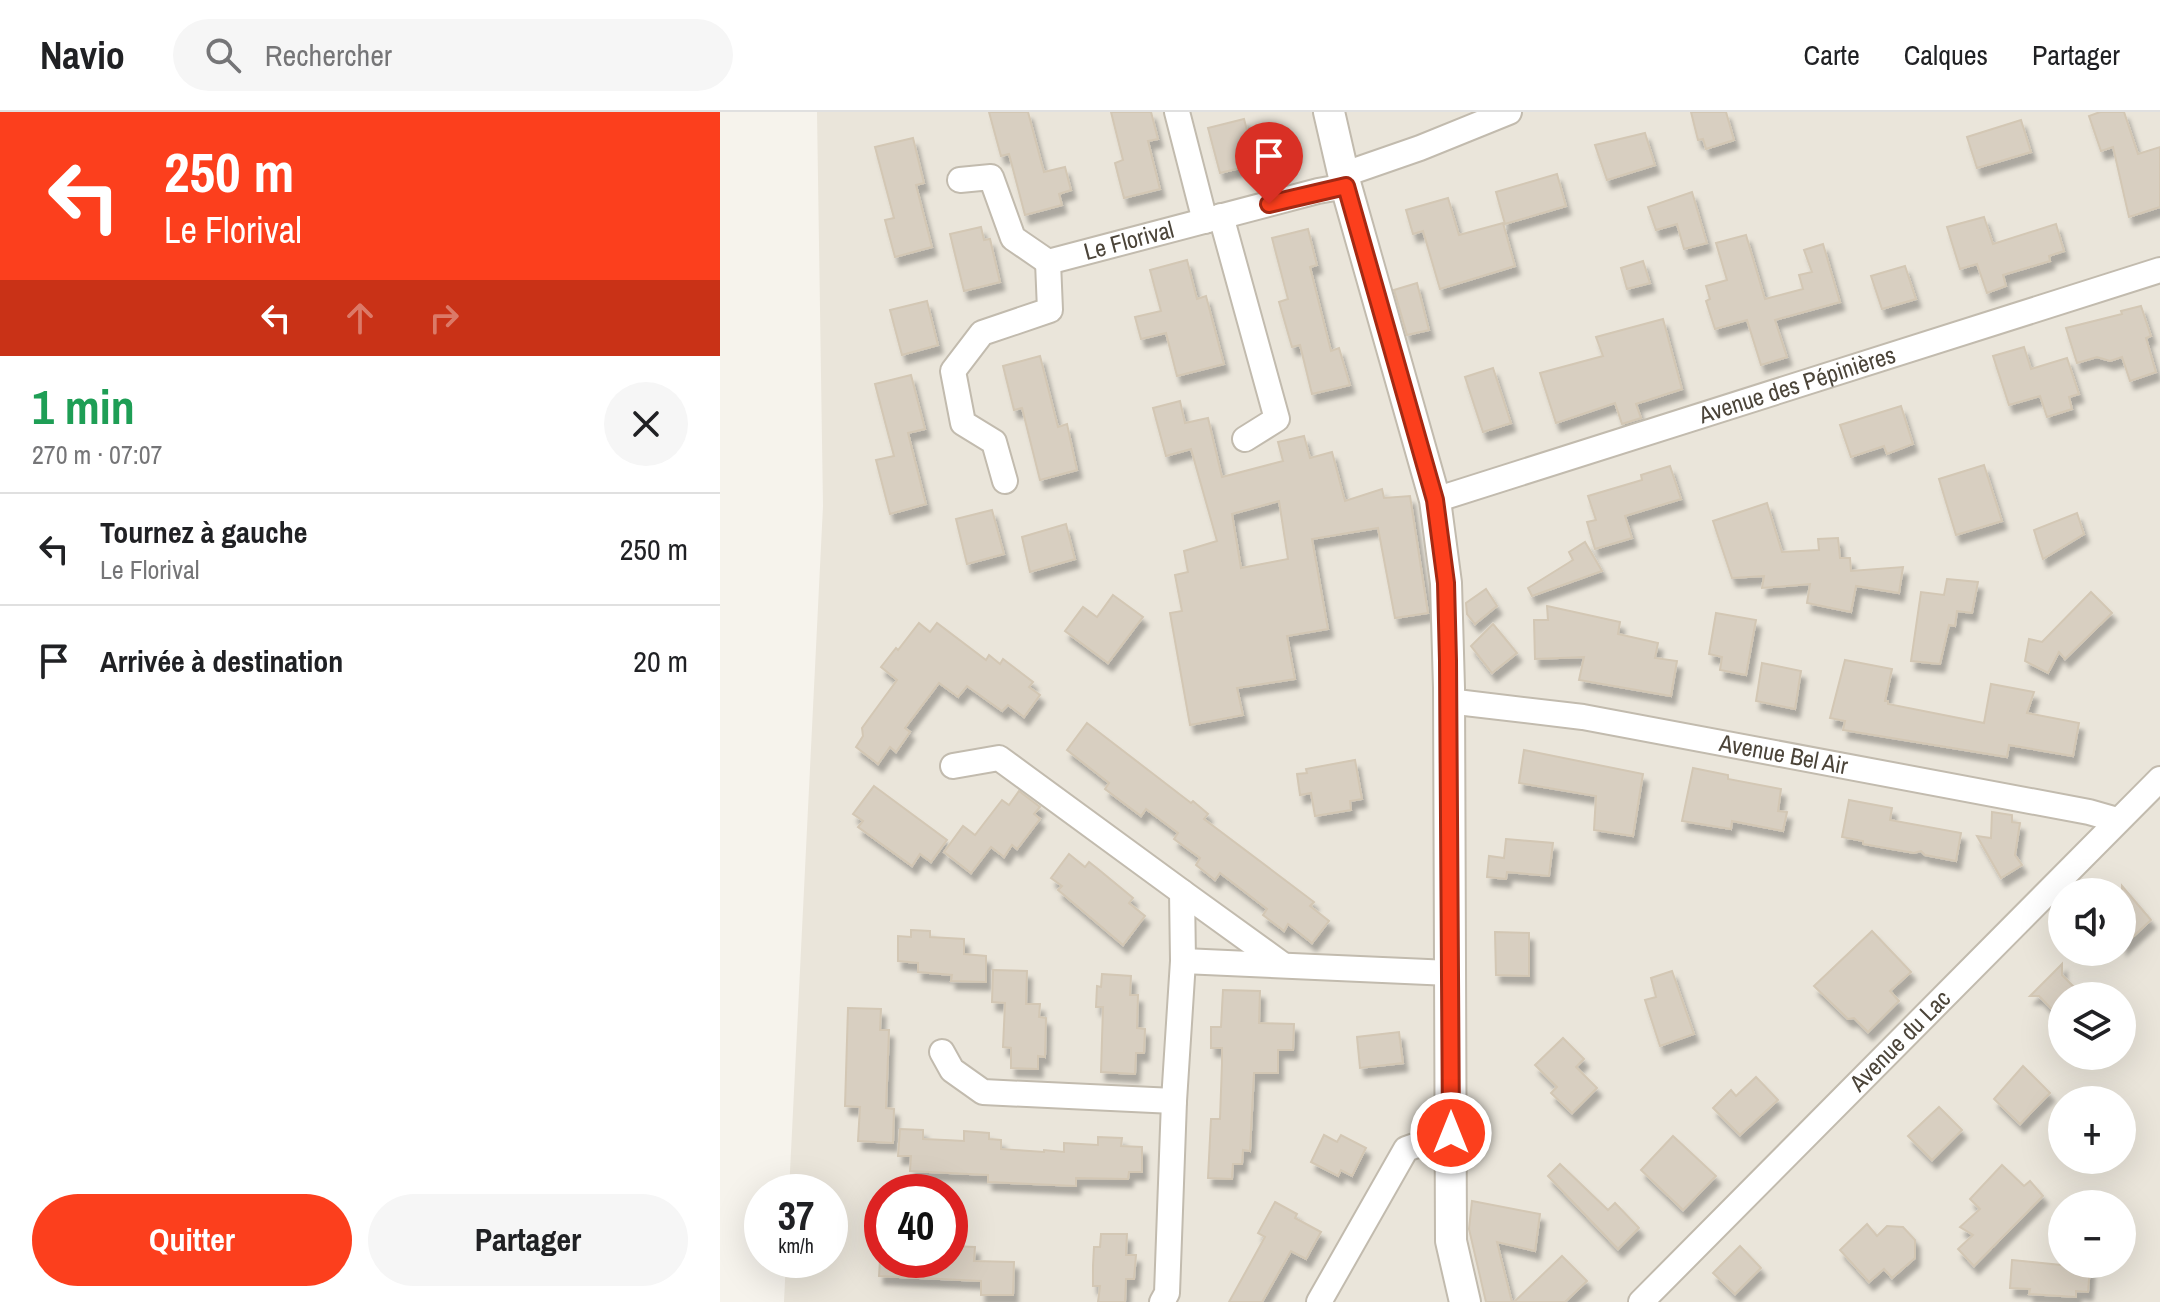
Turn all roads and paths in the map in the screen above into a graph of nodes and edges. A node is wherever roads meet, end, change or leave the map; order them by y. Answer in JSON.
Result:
{"nodes":[{"id":1,"x":1177,"y":112,"type":"edge"},
{"id":2,"x":1329,"y":112,"type":"edge"},
{"id":3,"x":1509,"y":112,"type":"edge"},
{"id":4,"x":960,"y":180,"type":"dead end"},
{"id":5,"x":1346,"y":180,"type":"junction"},
{"id":6,"x":1213,"y":218,"type":"junction"},
{"id":7,"x":1048,"y":262,"type":"junction"},
{"id":8,"x":2160,"y":270,"type":"edge"},
{"id":9,"x":1245,"y":439,"type":"dead end"},
{"id":10,"x":1005,"y":481,"type":"dead end"},
{"id":11,"x":1435,"y":500,"type":"junction"},
{"id":12,"x":1448,"y":701,"type":"junction"},
{"id":13,"x":953,"y":766,"type":"dead end"},
{"id":14,"x":2160,"y":779,"type":"edge"},
{"id":15,"x":2117,"y":820,"type":"junction"},
{"id":16,"x":1182,"y":892,"type":"junction"},
{"id":17,"x":1183,"y":961,"type":"junction"},
{"id":18,"x":1283,"y":965,"type":"junction"},
{"id":19,"x":1450,"y":973,"type":"junction"},
{"id":20,"x":942,"y":1052,"type":"dead end"},
{"id":21,"x":1174,"y":1101,"type":"junction"},
{"id":22,"x":1451,"y":1133,"type":"junction"},
{"id":23,"x":1162,"y":1302,"type":"edge"},
{"id":24,"x":1319,"y":1302,"type":"edge"},
{"id":25,"x":1465,"y":1302,"type":"edge"},
{"id":26,"x":1641,"y":1302,"type":"edge"}],
"edges":[{"from":1,"to":6,"type":"street"},
{"from":2,"to":5,"type":"street"},
{"from":3,"to":5,"type":"street","name":"Le Florival"},
{"from":4,"to":7,"type":"street"},
{"from":5,"to":6,"type":"street","name":"Le Florival"},
{"from":5,"to":11,"type":"street"},
{"from":6,"to":7,"type":"street","name":"Le Florival"},
{"from":6,"to":9,"type":"street"},
{"from":7,"to":10,"type":"street"},
{"from":8,"to":11,"type":"street","name":"Avenue des Pépinières"},
{"from":11,"to":12,"type":"street"},
{"from":12,"to":15,"type":"street","name":"Avenue Bel Air"},
{"from":12,"to":19,"type":"street"},
{"from":13,"to":16,"type":"street"},
{"from":14,"to":15,"type":"street","name":"Avenue du Lac"},
{"from":15,"to":26,"type":"street","name":"Avenue du Lac"},
{"from":16,"to":17,"type":"street"},
{"from":16,"to":18,"type":"street"},
{"from":17,"to":18,"type":"street"},
{"from":17,"to":21,"type":"street"},
{"from":18,"to":19,"type":"street"},
{"from":19,"to":22,"type":"street"},
{"from":20,"to":21,"type":"street"},
{"from":21,"to":23,"type":"street"},
{"from":22,"to":24,"type":"street"},
{"from":22,"to":25,"type":"street"}]}
